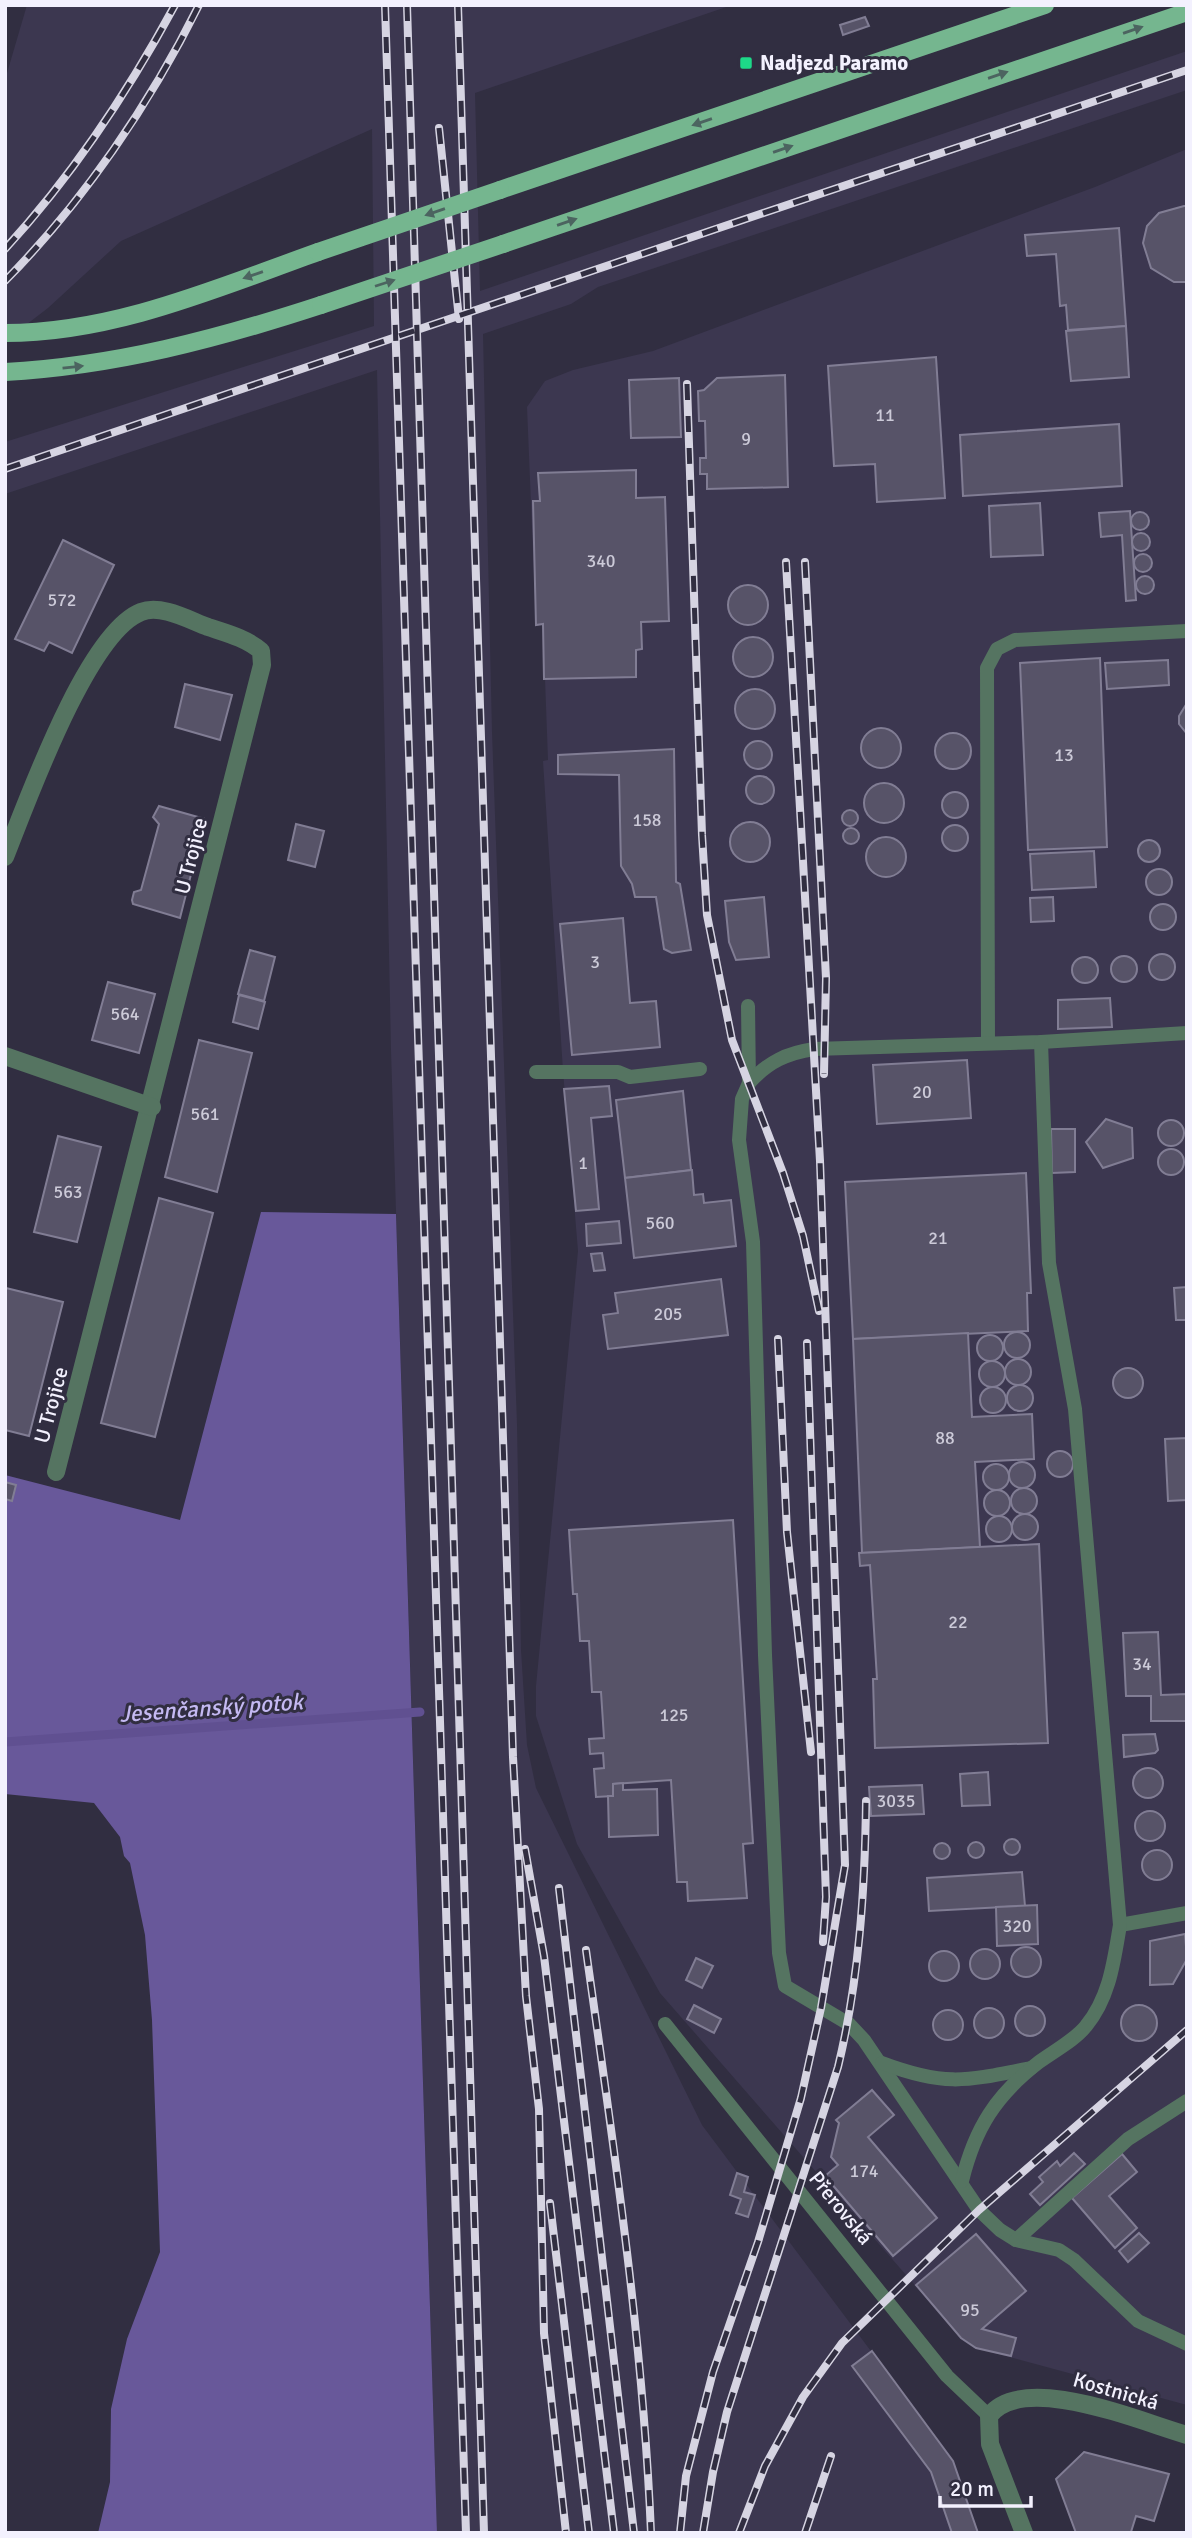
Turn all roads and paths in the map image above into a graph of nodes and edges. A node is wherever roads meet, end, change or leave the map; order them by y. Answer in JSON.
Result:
{"nodes":[{"id":1,"x":1045,"y":5,"type":"edge"},
{"id":2,"x":1187,"y":12,"type":"edge"},
{"id":3,"x":8,"y":333,"type":"edge"},
{"id":4,"x":5,"y":372,"type":"edge"},
{"id":5,"x":1187,"y":631,"type":"edge"},
{"id":6,"x":5,"y":857,"type":"edge"},
{"id":7,"x":748,"y":1006,"type":"dead end"},
{"id":8,"x":1187,"y":1033,"type":"edge"},
{"id":9,"x":1041,"y":1042,"type":"junction"},
{"id":10,"x":988,"y":1043,"type":"junction"},
{"id":11,"x":5,"y":1056,"type":"edge"},
{"id":12,"x":700,"y":1069,"type":"dead end"},
{"id":13,"x":536,"y":1072,"type":"dead end"},
{"id":14,"x":749,"y":1083,"type":"junction"},
{"id":15,"x":152,"y":1107,"type":"junction"},
{"id":16,"x":57,"y":1472,"type":"dead end"},
{"id":17,"x":1187,"y":1913,"type":"edge"},
{"id":18,"x":1120,"y":1924,"type":"junction"},
{"id":19,"x":665,"y":2024,"type":"dead end"},
{"id":20,"x":882,"y":2063,"type":"junction"},
{"id":21,"x":1032,"y":2068,"type":"junction"},
{"id":22,"x":1187,"y":2101,"type":"edge"},
{"id":23,"x":962,"y":2181,"type":"junction"},
{"id":24,"x":1016,"y":2240,"type":"junction"},
{"id":25,"x":1187,"y":2344,"type":"edge"},
{"id":26,"x":989,"y":2416,"type":"junction"},
{"id":27,"x":1187,"y":2435,"type":"edge"},
{"id":28,"x":1024,"y":2533,"type":"edge"}],
"edges":[{"from":1,"to":3,"type":"main road","one_way":true,"bridge":true},
{"from":4,"to":2,"type":"main road","one_way":true,"bridge":true},
{"from":5,"to":10,"type":"lane"},
{"from":6,"to":15,"type":"street","name":"U Trojice"},
{"from":7,"to":14,"type":"lane"},
{"from":8,"to":9,"type":"lane"},
{"from":9,"to":10,"type":"lane"},
{"from":9,"to":18,"type":"lane"},
{"from":10,"to":14,"type":"lane"},
{"from":11,"to":15,"type":"street"},
{"from":12,"to":13,"type":"lane"},
{"from":14,"to":20,"type":"lane"},
{"from":15,"to":16,"type":"street","name":"U Trojice"},
{"from":17,"to":18,"type":"lane"},
{"from":18,"to":21,"type":"lane"},
{"from":19,"to":26,"type":"lane","name":"Přerovská"},
{"from":20,"to":21,"type":"lane"},
{"from":20,"to":23,"type":"lane"},
{"from":21,"to":23,"type":"lane"},
{"from":22,"to":24,"type":"lane"},
{"from":23,"to":24,"type":"lane"},
{"from":24,"to":25,"type":"lane"},
{"from":26,"to":27,"type":"street","name":"Kostnická"},
{"from":26,"to":28,"type":"street"}]}
